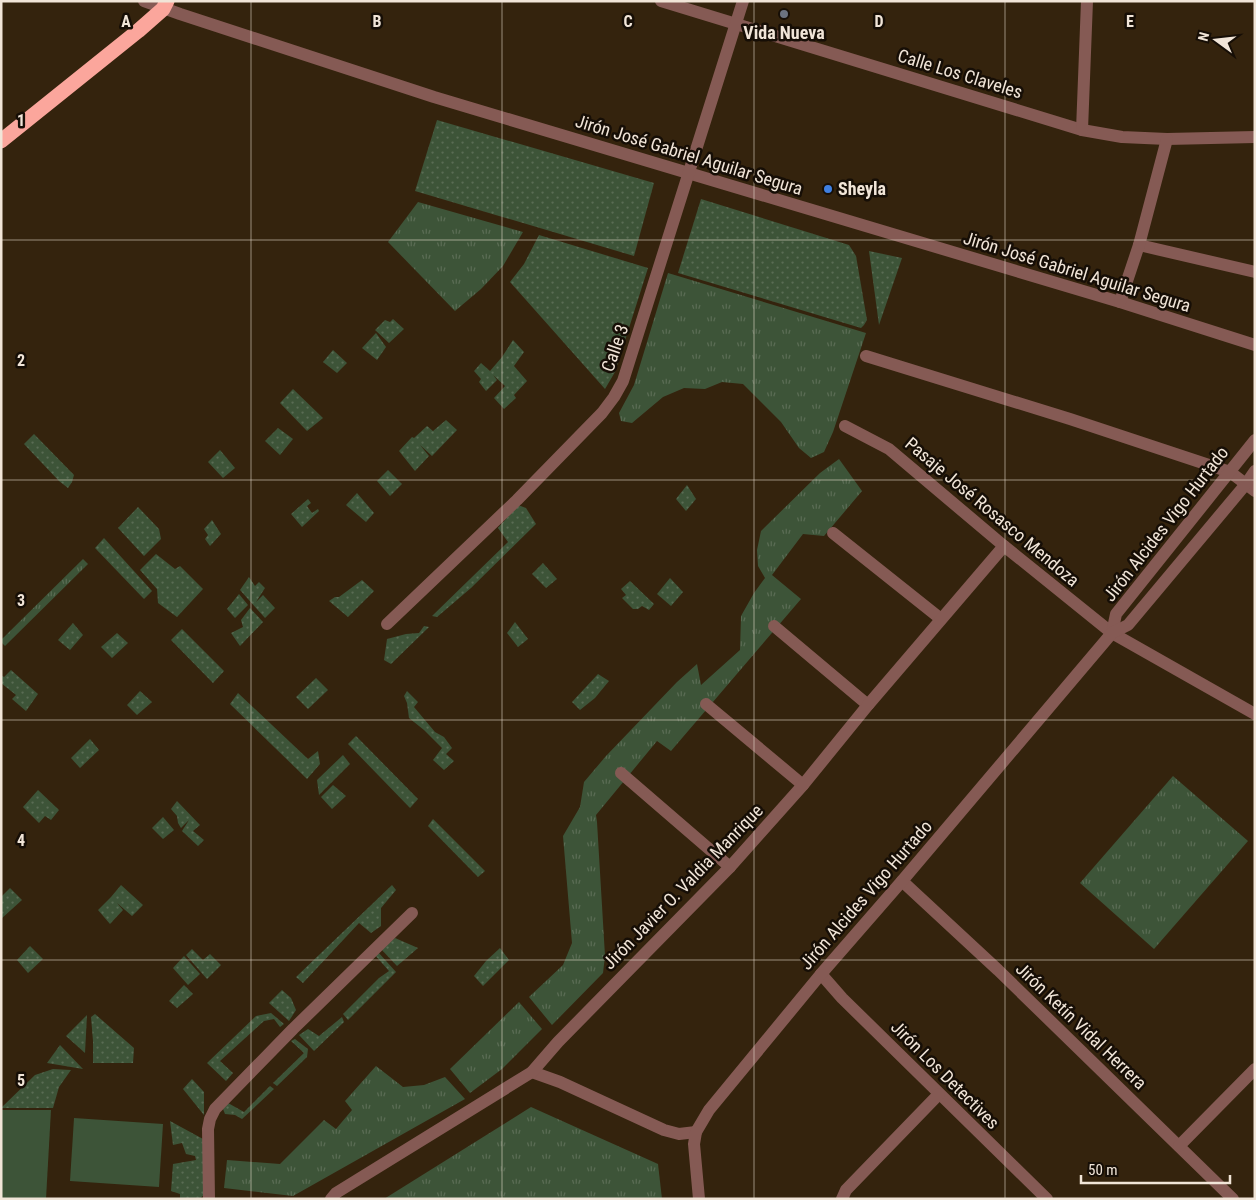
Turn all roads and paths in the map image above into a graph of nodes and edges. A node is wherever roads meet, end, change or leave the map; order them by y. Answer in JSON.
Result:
{"nodes":[{"id":1,"x":144,"y":1,"type":"edge"},
{"id":2,"x":661,"y":1,"type":"edge"},
{"id":3,"x":743,"y":1,"type":"edge"},
{"id":4,"x":1088,"y":1,"type":"edge"},
{"id":5,"x":165,"y":5,"type":"edge"},
{"id":6,"x":736,"y":24,"type":"junction"},
{"id":7,"x":1082,"y":130,"type":"junction"},
{"id":8,"x":1255,"y":137,"type":"edge"},
{"id":9,"x":1168,"y":139,"type":"junction"},
{"id":10,"x":1,"y":141,"type":"edge"},
{"id":11,"x":689,"y":173,"type":"junction"},
{"id":12,"x":1139,"y":245,"type":"junction"},
{"id":13,"x":1255,"y":272,"type":"edge"},
{"id":14,"x":1120,"y":302,"type":"junction"},
{"id":15,"x":1255,"y":346,"type":"edge"},
{"id":16,"x":866,"y":356,"type":"dead end"},
{"id":17,"x":845,"y":426,"type":"dead end"},
{"id":18,"x":1255,"y":440,"type":"edge"},
{"id":19,"x":1255,"y":471,"type":"edge"},
{"id":20,"x":1230,"y":472,"type":"junction"},
{"id":21,"x":1250,"y":487,"type":"edge"},
{"id":22,"x":834,"y":533,"type":"dead end"},
{"id":23,"x":1004,"y":546,"type":"junction"},
{"id":24,"x":941,"y":619,"type":"junction"},
{"id":25,"x":387,"y":624,"type":"dead end"},
{"id":26,"x":774,"y":626,"type":"dead end"},
{"id":27,"x":1112,"y":633,"type":"junction"},
{"id":28,"x":706,"y":704,"type":"dead end"},
{"id":29,"x":868,"y":705,"type":"junction"},
{"id":30,"x":1255,"y":714,"type":"edge"},
{"id":31,"x":621,"y":773,"type":"dead end"},
{"id":32,"x":803,"y":785,"type":"junction"},
{"id":33,"x":730,"y":867,"type":"junction"},
{"id":34,"x":902,"y":881,"type":"junction"},
{"id":35,"x":412,"y":913,"type":"dead end"},
{"id":36,"x":821,"y":974,"type":"junction"},
{"id":37,"x":1255,"y":1069,"type":"edge"},
{"id":38,"x":532,"y":1072,"type":"junction"},
{"id":39,"x":940,"y":1094,"type":"junction"},
{"id":40,"x":696,"y":1132,"type":"junction"},
{"id":41,"x":1179,"y":1146,"type":"junction"},
{"id":42,"x":334,"y":1196,"type":"edge"},
{"id":43,"x":209,"y":1199,"type":"edge"},
{"id":44,"x":699,"y":1199,"type":"edge"},
{"id":45,"x":842,"y":1199,"type":"edge"},
{"id":46,"x":1047,"y":1199,"type":"edge"},
{"id":47,"x":1233,"y":1199,"type":"edge"}],
"edges":[{"from":1,"to":5,"type":"street","name":"Jirón José Gabriel Aguilar Segura"},
{"from":2,"to":6,"type":"street","name":"Calle Los Claveles"},
{"from":3,"to":6,"type":"street","name":"Calle 3"},
{"from":4,"to":7,"type":"street"},
{"from":5,"to":10,"type":"highway"},
{"from":5,"to":11,"type":"street","name":"Jirón José Gabriel Aguilar Segura"},
{"from":6,"to":7,"type":"street","name":"Calle Los Claveles"},
{"from":6,"to":11,"type":"street","name":"Calle 3"},
{"from":7,"to":9,"type":"street","name":"Calle Los Claveles"},
{"from":8,"to":9,"type":"street","name":"Calle Los Claveles"},
{"from":9,"to":12,"type":"street"},
{"from":11,"to":14,"type":"street","name":"Jirón José Gabriel Aguilar Segura"},
{"from":11,"to":25,"type":"street","name":"Calle 3"},
{"from":12,"to":13,"type":"street"},
{"from":12,"to":14,"type":"street"},
{"from":14,"to":15,"type":"street","name":"Jirón José Gabriel Aguilar Segura"},
{"from":16,"to":20,"type":"street"},
{"from":17,"to":23,"type":"street","name":"Pasaje José Rosasco Mendoza"},
{"from":18,"to":20,"type":"street","name":"Jirón Alcides Vigo Hurtado"},
{"from":19,"to":21,"type":"street","name":"Jirón Alcides Vigo Hurtado"},
{"from":20,"to":21,"type":"street"},
{"from":20,"to":27,"type":"street","name":"Jirón Alcides Vigo Hurtado"},
{"from":21,"to":27,"type":"street","name":"Jirón Alcides Vigo Hurtado"},
{"from":22,"to":24,"type":"street"},
{"from":23,"to":24,"type":"street","name":"Jirón Javier O. Valdia Manrique"},
{"from":23,"to":27,"type":"street","name":"Pasaje José Rosasco Mendoza"},
{"from":24,"to":29,"type":"street","name":"Jirón Javier O. Valdia Manrique"},
{"from":26,"to":29,"type":"street"},
{"from":27,"to":30,"type":"street","name":"Pasaje José Rosasco Mendoza"},
{"from":27,"to":34,"type":"street","name":"Jirón Alcides Vigo Hurtado"},
{"from":28,"to":32,"type":"street"},
{"from":29,"to":32,"type":"street","name":"Jirón Javier O. Valdia Manrique"},
{"from":31,"to":33,"type":"street"},
{"from":32,"to":33,"type":"street","name":"Jirón Javier O. Valdia Manrique"},
{"from":33,"to":38,"type":"street","name":"Jirón Javier O. Valdia Manrique"},
{"from":34,"to":36,"type":"street","name":"Jirón Alcides Vigo Hurtado"},
{"from":34,"to":41,"type":"street","name":"Jirón Ketín Vidal Herrera"},
{"from":35,"to":43,"type":"street"},
{"from":36,"to":39,"type":"street","name":"Jirón Los Detectives"},
{"from":36,"to":40,"type":"street","name":"Jirón Alcides Vigo Hurtado"},
{"from":37,"to":41,"type":"street"},
{"from":38,"to":40,"type":"street"},
{"from":38,"to":42,"type":"street","name":"Jirón Javier O. Valdia Manrique"},
{"from":39,"to":45,"type":"street"},
{"from":39,"to":46,"type":"street","name":"Jirón Los Detectives"},
{"from":40,"to":44,"type":"street","name":"Jirón Alcides Vigo Hurtado"},
{"from":41,"to":47,"type":"street","name":"Jirón Ketín Vidal Herrera"}]}
